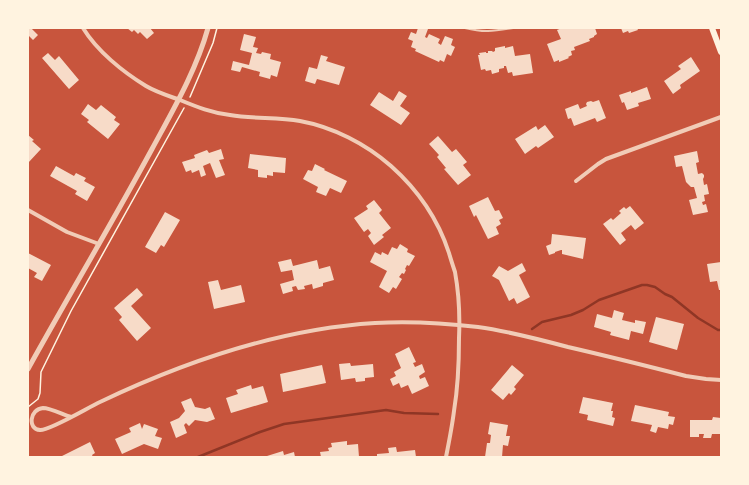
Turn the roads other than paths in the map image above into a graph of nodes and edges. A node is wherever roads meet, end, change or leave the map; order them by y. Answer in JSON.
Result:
{"nodes":[{"id":1,"x":83,"y":28,"type":"edge"},
{"id":2,"x":208,"y":28,"type":"edge"},
{"id":3,"x":465,"y":28,"type":"edge"},
{"id":4,"x":513,"y":28,"type":"edge"},
{"id":5,"x":712,"y":28,"type":"edge"},
{"id":6,"x":721,"y":52,"type":"edge"},
{"id":7,"x":178,"y":100,"type":"junction"},
{"id":8,"x":721,"y":117,"type":"edge"},
{"id":9,"x":576,"y":181,"type":"dead end"},
{"id":10,"x":28,"y":210,"type":"edge"},
{"id":11,"x":99,"y":244,"type":"junction"},
{"id":12,"x":459,"y":325,"type":"junction"},
{"id":13,"x":28,"y":369,"type":"edge"},
{"id":14,"x":721,"y":380,"type":"edge"},
{"id":15,"x":71,"y":417,"type":"junction"},
{"id":16,"x":446,"y":457,"type":"edge"}],
"edges":[{"from":1,"to":7,"type":"street"},
{"from":2,"to":7,"type":"street"},
{"from":3,"to":4,"type":"lane"},
{"from":5,"to":6,"type":"main road"},
{"from":7,"to":11,"type":"street"},
{"from":7,"to":12,"type":"street"},
{"from":8,"to":9,"type":"street"},
{"from":10,"to":11,"type":"street"},
{"from":11,"to":13,"type":"street"},
{"from":12,"to":14,"type":"street"},
{"from":12,"to":15,"type":"street"},
{"from":12,"to":16,"type":"street"},
{"from":15,"to":15,"type":"street"}]}
